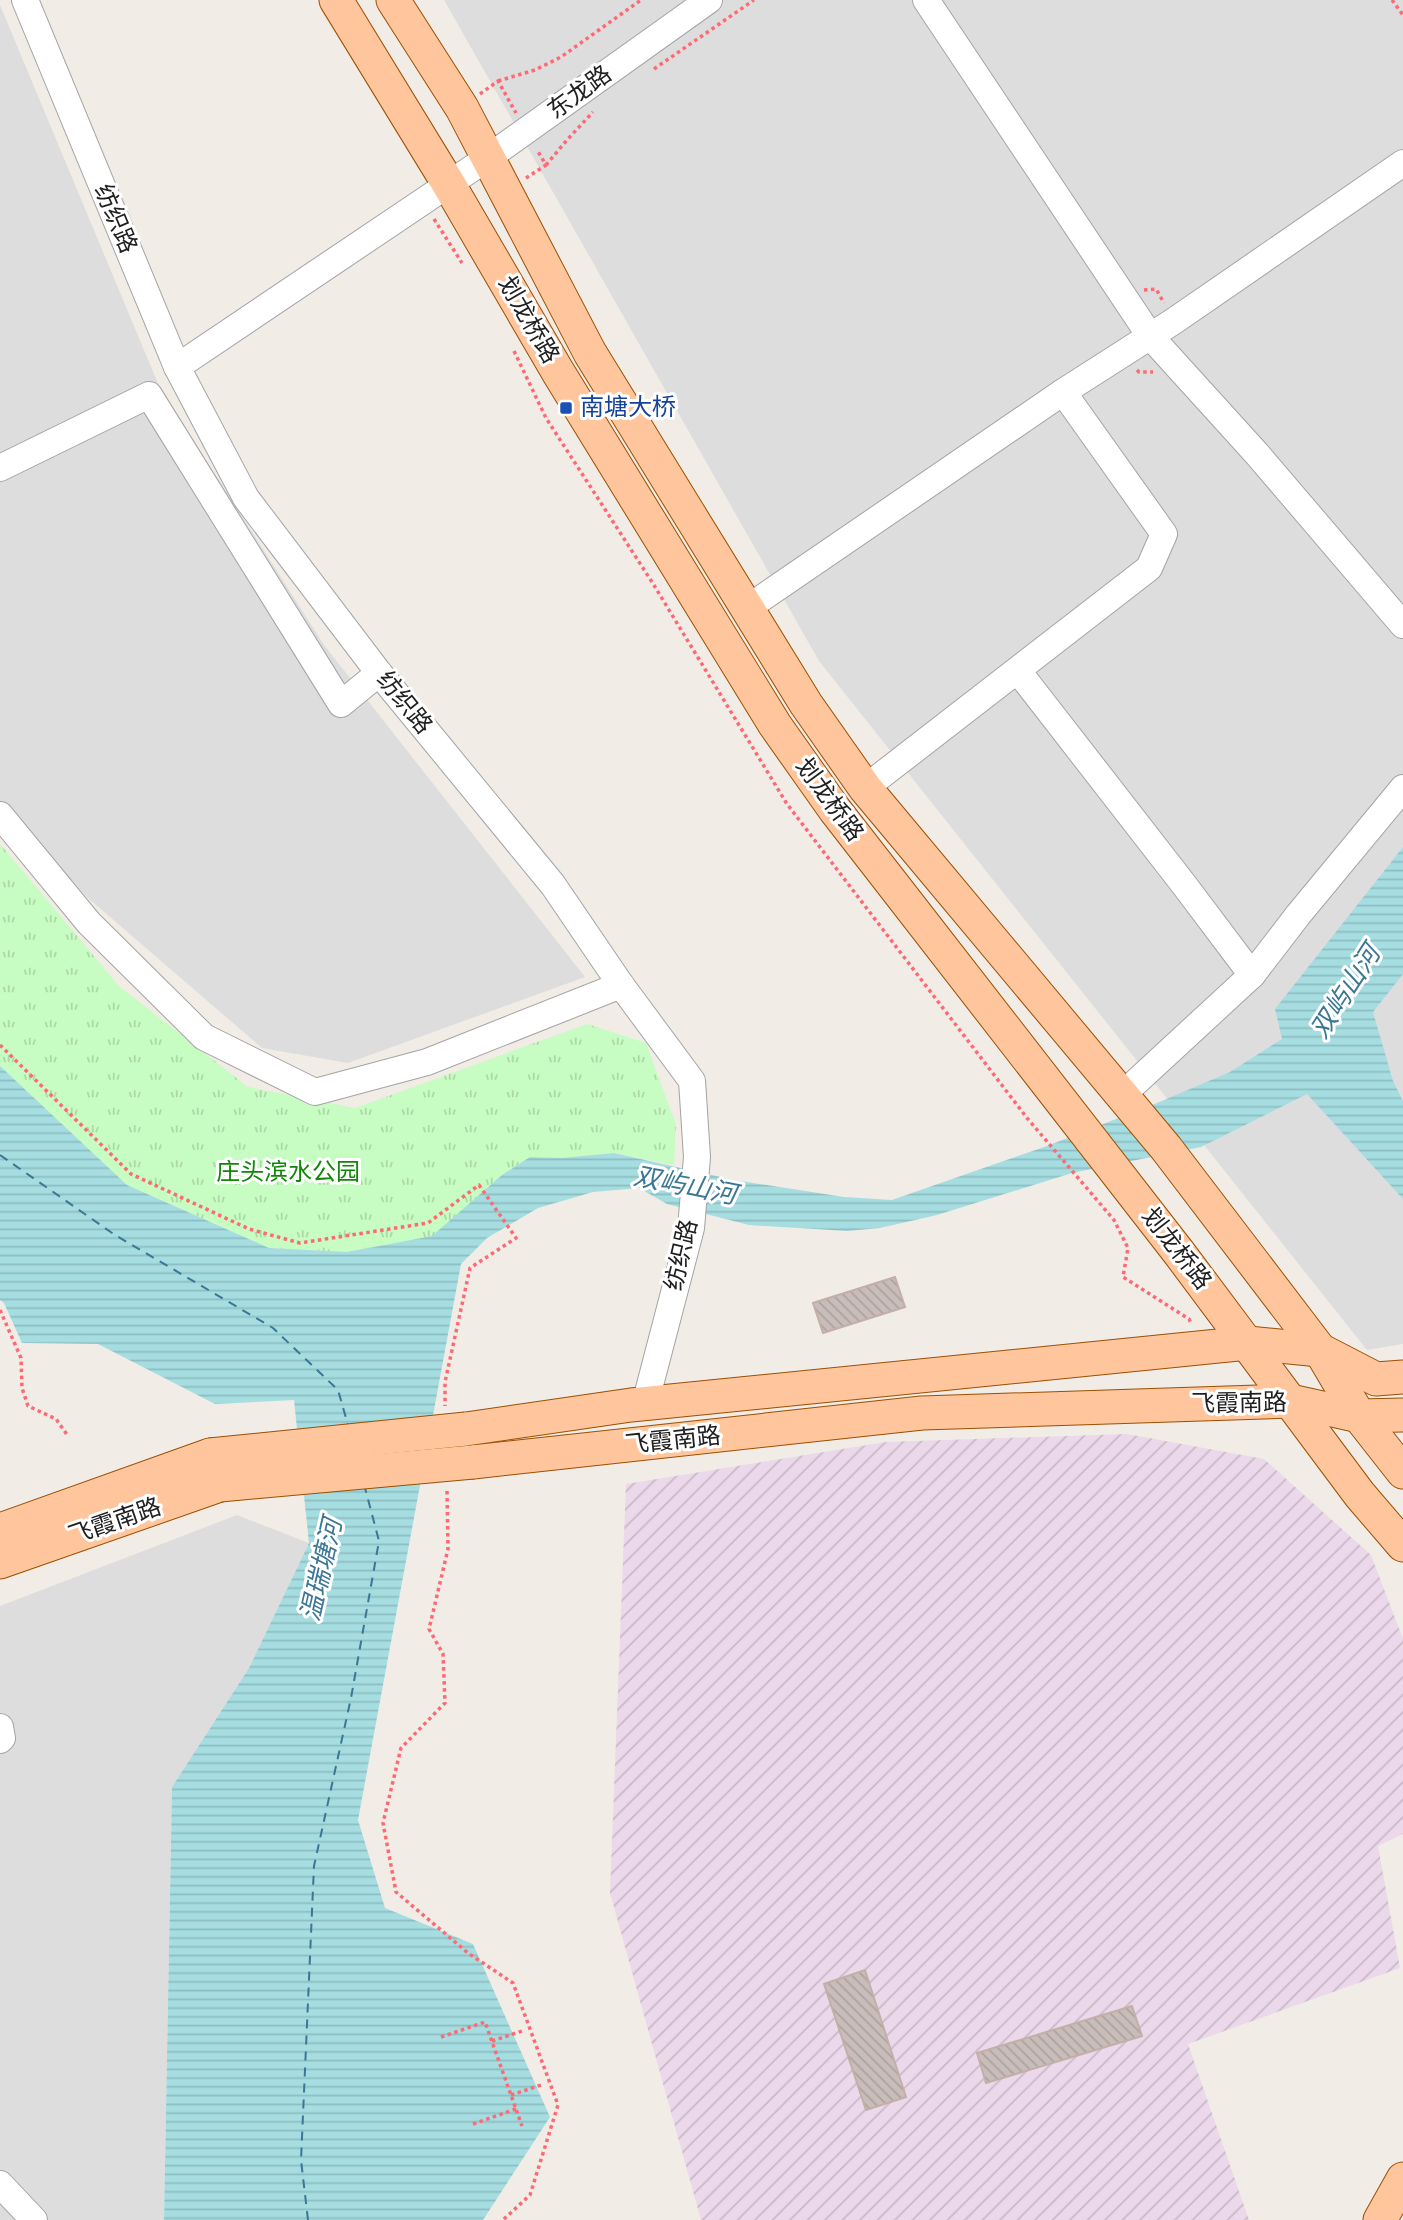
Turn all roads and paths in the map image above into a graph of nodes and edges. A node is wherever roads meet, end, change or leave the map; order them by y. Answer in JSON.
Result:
{"nodes":[{"id":1,"x":24,"y":0,"type":"edge"},
{"id":2,"x":336,"y":0,"type":"edge"},
{"id":3,"x":393,"y":0,"type":"edge"},
{"id":4,"x":641,"y":0,"type":"edge"},
{"id":5,"x":709,"y":0,"type":"edge"},
{"id":6,"x":754,"y":0,"type":"edge"},
{"id":7,"x":926,"y":0,"type":"edge"},
{"id":8,"x":1392,"y":0,"type":"edge"},
{"id":9,"x":1403,"y":15,"type":"edge"},
{"id":10,"x":653,"y":70,"type":"dead end"},
{"id":11,"x":498,"y":81,"type":"dead end"},
{"id":12,"x":597,"y":109,"type":"dead end"},
{"id":13,"x":489,"y":157,"type":"junction"},
{"id":14,"x":1403,"y":163,"type":"edge"},
{"id":15,"x":546,"y":166,"type":"dead end"},
{"id":16,"x":448,"y":183,"type":"junction"},
{"id":17,"x":1150,"y":336,"type":"junction"},
{"id":18,"x":177,"y":367,"type":"junction"},
{"id":19,"x":1063,"y":392,"type":"junction"},
{"id":20,"x":0,"y":468,"type":"edge"},
{"id":21,"x":746,"y":609,"type":"junction"},
{"id":22,"x":1403,"y":625,"type":"edge"},
{"id":23,"x":1018,"y":671,"type":"junction"},
{"id":24,"x":379,"y":673,"type":"junction"},
{"id":25,"x":865,"y":788,"type":"junction"},
{"id":26,"x":1403,"y":788,"type":"edge"},
{"id":27,"x":0,"y":815,"type":"edge"},
{"id":28,"x":1252,"y":975,"type":"junction"},
{"id":29,"x":621,"y":985,"type":"junction"},
{"id":30,"x":0,"y":1045,"type":"edge"},
{"id":31,"x":1122,"y":1095,"type":"junction"},
{"id":32,"x":0,"y":1310,"type":"edge"},
{"id":33,"x":1248,"y":1343,"type":"junction"},
{"id":34,"x":1320,"y":1350,"type":"junction"},
{"id":35,"x":1403,"y":1377,"type":"edge"},
{"id":36,"x":1291,"y":1401,"type":"junction"},
{"id":37,"x":645,"y":1404,"type":"junction"},
{"id":38,"x":1403,"y":1415,"type":"edge"},
{"id":39,"x":1359,"y":1416,"type":"junction"},
{"id":40,"x":456,"y":1419,"type":"junction"},
{"id":41,"x":68,"y":1436,"type":"dead end"},
{"id":42,"x":215,"y":1470,"type":"junction"},
{"id":43,"x":460,"y":1471,"type":"junction"},
{"id":44,"x":1403,"y":1472,"type":"edge"},
{"id":45,"x":0,"y":1530,"type":"edge"},
{"id":46,"x":1403,"y":1545,"type":"edge"},
{"id":47,"x":0,"y":1562,"type":"edge"},
{"id":48,"x":0,"y":1727,"type":"edge"},
{"id":49,"x":0,"y":1740,"type":"edge"},
{"id":50,"x":525,"y":2030,"type":"dead end"},
{"id":51,"x":441,"y":2037,"type":"dead end"},
{"id":52,"x":492,"y":2041,"type":"junction"},
{"id":53,"x":544,"y":2084,"type":"dead end"},
{"id":54,"x":511,"y":2095,"type":"junction"},
{"id":55,"x":516,"y":2109,"type":"junction"},
{"id":56,"x":473,"y":2124,"type":"dead end"},
{"id":57,"x":522,"y":2126,"type":"dead end"},
{"id":58,"x":1403,"y":2179,"type":"edge"},
{"id":59,"x":0,"y":2184,"type":"edge"},
{"id":60,"x":34,"y":2220,"type":"edge"},
{"id":61,"x":503,"y":2220,"type":"edge"},
{"id":62,"x":1380,"y":2220,"type":"edge"}],
"edges":[{"from":1,"to":18,"type":"street","name":"纺织路"},
{"from":2,"to":16,"type":"main road","name":"划龙桥路"},
{"from":3,"to":13,"type":"main road","name":"划龙桥路"},
{"from":4,"to":11,"type":"path"},
{"from":5,"to":13,"type":"street","name":"东龙路"},
{"from":6,"to":10,"type":"path"},
{"from":7,"to":17,"type":"street"},
{"from":8,"to":9,"type":"path"},
{"from":12,"to":15,"type":"path"},
{"from":13,"to":16,"type":"street","name":"东龙路"},
{"from":13,"to":21,"type":"main road","name":"划龙桥路"},
{"from":14,"to":17,"type":"street"},
{"from":16,"to":18,"type":"street","name":"东龙路"},
{"from":16,"to":33,"type":"main road","name":"划龙桥路"},
{"from":17,"to":19,"type":"street"},
{"from":17,"to":22,"type":"street"},
{"from":18,"to":24,"type":"street","name":"纺织路"},
{"from":19,"to":21,"type":"street"},
{"from":19,"to":23,"type":"street"},
{"from":20,"to":24,"type":"street"},
{"from":21,"to":25,"type":"main road","name":"划龙桥路"},
{"from":23,"to":25,"type":"street"},
{"from":23,"to":28,"type":"street"},
{"from":24,"to":29,"type":"street","name":"纺织路"},
{"from":25,"to":31,"type":"main road","name":"划龙桥路"},
{"from":26,"to":28,"type":"street"},
{"from":27,"to":29,"type":"street"},
{"from":28,"to":31,"type":"street"},
{"from":29,"to":37,"type":"street","name":"纺织路"},
{"from":30,"to":40,"type":"path"},
{"from":31,"to":34,"type":"main road","name":"划龙桥路"},
{"from":32,"to":41,"type":"path"},
{"from":33,"to":34,"type":"main road","name":"飞霞南路"},
{"from":33,"to":36,"type":"main road","name":"划龙桥路"},
{"from":33,"to":37,"type":"main road","name":"飞霞南路"},
{"from":34,"to":35,"type":"main road"},
{"from":34,"to":39,"type":"main road","name":"划龙桥路"},
{"from":36,"to":39,"type":"main road","name":"飞霞南路"},
{"from":36,"to":43,"type":"main road","name":"飞霞南路"},
{"from":36,"to":46,"type":"main road","name":"划龙桥路"},
{"from":37,"to":40,"type":"main road","name":"飞霞南路"},
{"from":38,"to":39,"type":"main road","name":"飞霞南路"},
{"from":39,"to":44,"type":"main road","name":"划龙桥路"},
{"from":40,"to":42,"type":"main road","name":"飞霞南路","bridge":true},
{"from":42,"to":43,"type":"main road","name":"飞霞南路","bridge":true},
{"from":42,"to":45,"type":"main road","name":"飞霞南路"},
{"from":42,"to":47,"type":"main road","name":"飞霞南路"},
{"from":43,"to":61,"type":"path"},
{"from":48,"to":49,"type":"street"},
{"from":50,"to":52,"type":"path"},
{"from":51,"to":52,"type":"path"},
{"from":52,"to":54,"type":"path"},
{"from":53,"to":54,"type":"path"},
{"from":54,"to":55,"type":"path"},
{"from":55,"to":56,"type":"path"},
{"from":55,"to":57,"type":"path"},
{"from":58,"to":62,"type":"main road"},
{"from":59,"to":60,"type":"street"}]}
